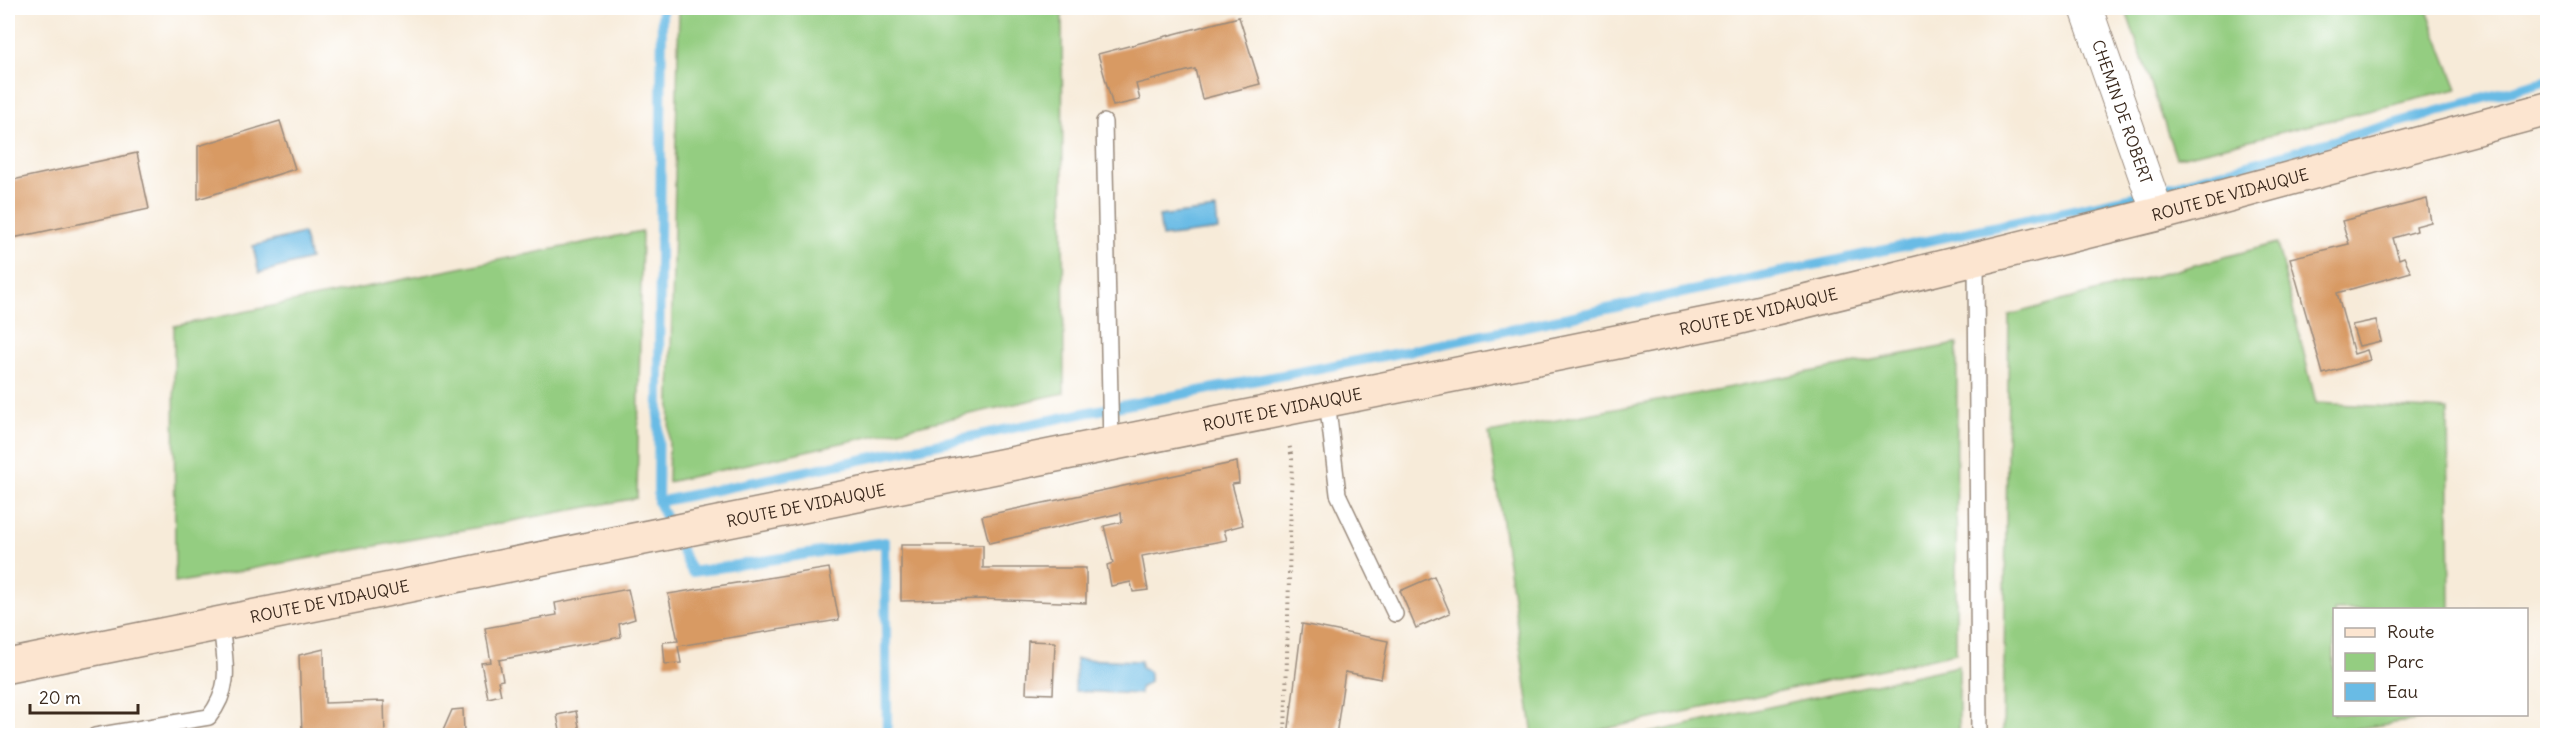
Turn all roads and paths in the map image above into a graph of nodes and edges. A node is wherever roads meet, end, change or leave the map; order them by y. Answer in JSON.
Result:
{"nodes":[{"id":1,"x":2086,"y":8,"type":"edge"},
{"id":2,"x":2547,"y":109,"type":"edge"},
{"id":3,"x":1104,"y":122,"type":"dead end"},
{"id":4,"x":2158,"y":214,"type":"junction"},
{"id":5,"x":1976,"y":259,"type":"junction"},
{"id":6,"x":1328,"y":400,"type":"junction"},
{"id":7,"x":1283,"y":409,"type":"junction"},
{"id":8,"x":1111,"y":444,"type":"junction"},
{"id":9,"x":1395,"y":614,"type":"dead end"},
{"id":10,"x":220,"y":623,"type":"junction"},
{"id":11,"x":8,"y":666,"type":"edge"},
{"id":12,"x":95,"y":735,"type":"edge"},
{"id":13,"x":1285,"y":735,"type":"edge"},
{"id":14,"x":1979,"y":735,"type":"edge"}],
"edges":[{"from":1,"to":4,"type":"street","name":"CHEMIN DE ROBERT"},
{"from":2,"to":4,"type":"street","name":"ROUTE DE VIDAUQUE"},
{"from":3,"to":8,"type":"lane"},
{"from":4,"to":5,"type":"street","name":"ROUTE DE VIDAUQUE"},
{"from":5,"to":6,"type":"street","name":"ROUTE DE VIDAUQUE"},
{"from":5,"to":14,"type":"lane"},
{"from":6,"to":7,"type":"street","name":"ROUTE DE VIDAUQUE"},
{"from":6,"to":9,"type":"lane"},
{"from":7,"to":8,"type":"street","name":"ROUTE DE VIDAUQUE"},
{"from":7,"to":13,"type":"path"},
{"from":8,"to":10,"type":"street","name":"ROUTE DE VIDAUQUE"},
{"from":10,"to":11,"type":"street","name":"ROUTE DE VIDAUQUE"},
{"from":10,"to":12,"type":"lane"}]}
